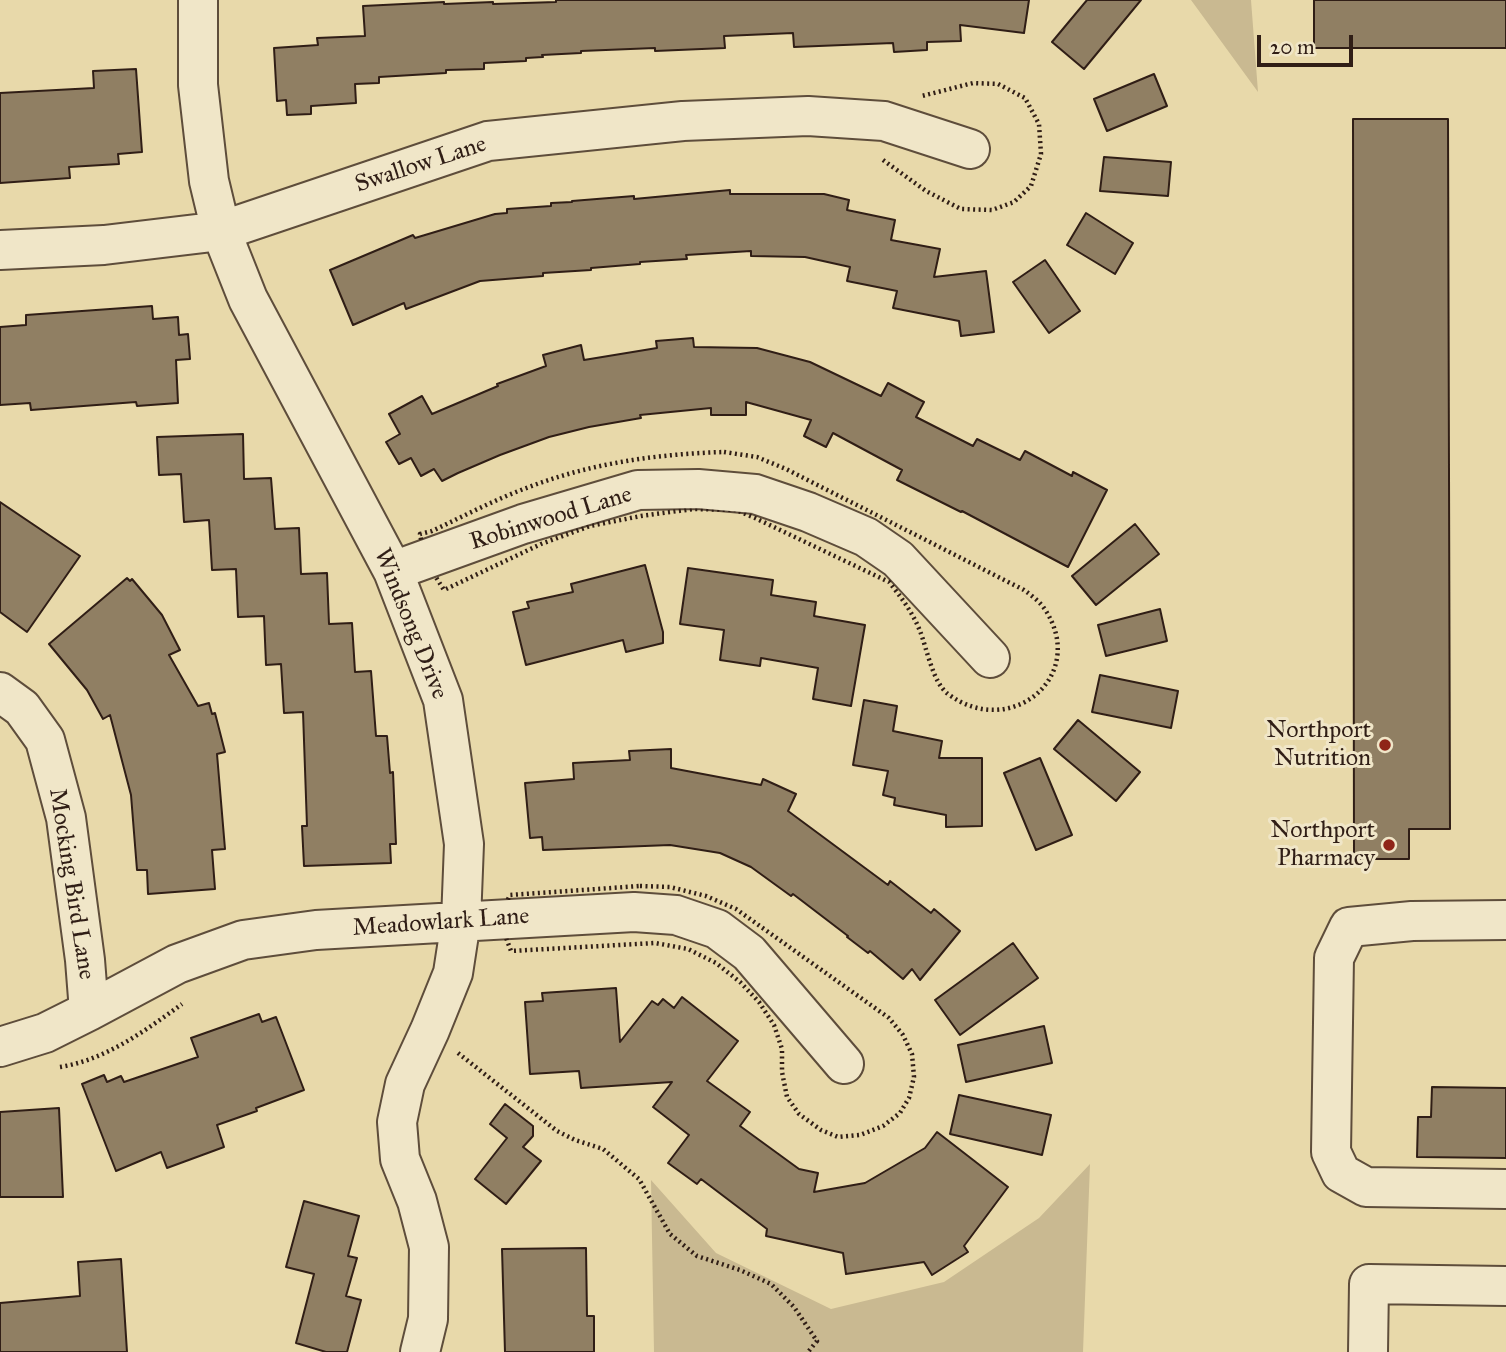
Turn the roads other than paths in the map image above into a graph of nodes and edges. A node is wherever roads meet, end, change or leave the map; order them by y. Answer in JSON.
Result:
{"nodes":[{"id":1,"x":198,"y":0,"type":"edge"},
{"id":2,"x":970,"y":149,"type":"dead end"},
{"id":3,"x":221,"y":231,"type":"junction"},
{"id":4,"x":0,"y":250,"type":"edge"},
{"id":5,"x":409,"y":566,"type":"junction"},
{"id":6,"x":990,"y":659,"type":"dead end"},
{"id":7,"x":0,"y":692,"type":"edge"},
{"id":8,"x":1506,"y":920,"type":"edge"},
{"id":9,"x":461,"y":921,"type":"junction"},
{"id":10,"x":89,"y":1011,"type":"junction"},
{"id":11,"x":0,"y":1047,"type":"edge"},
{"id":12,"x":844,"y":1064,"type":"dead end"},
{"id":13,"x":1506,"y":1189,"type":"edge"},
{"id":14,"x":1506,"y":1286,"type":"edge"},
{"id":15,"x":420,"y":1352,"type":"edge"},
{"id":16,"x":1368,"y":1352,"type":"edge"}],
"edges":[{"from":1,"to":3,"type":"street","name":"Windsong Drive"},
{"from":2,"to":3,"type":"street","name":"Swallow Lane"},
{"from":3,"to":4,"type":"street","name":"Swallow Lane"},
{"from":3,"to":5,"type":"street","name":"Windsong Drive"},
{"from":5,"to":6,"type":"street","name":"Robinwood Lane"},
{"from":5,"to":9,"type":"street","name":"Windsong Drive"},
{"from":7,"to":10,"type":"street","name":"Mocking Bird Lane"},
{"from":8,"to":13,"type":"street"},
{"from":9,"to":10,"type":"street","name":"Meadowlark Lane"},
{"from":9,"to":12,"type":"street","name":"Meadowlark Lane"},
{"from":9,"to":15,"type":"street","name":"Windsong Drive"},
{"from":10,"to":11,"type":"street","name":"Meadowlark Lane"},
{"from":14,"to":16,"type":"street"}]}
